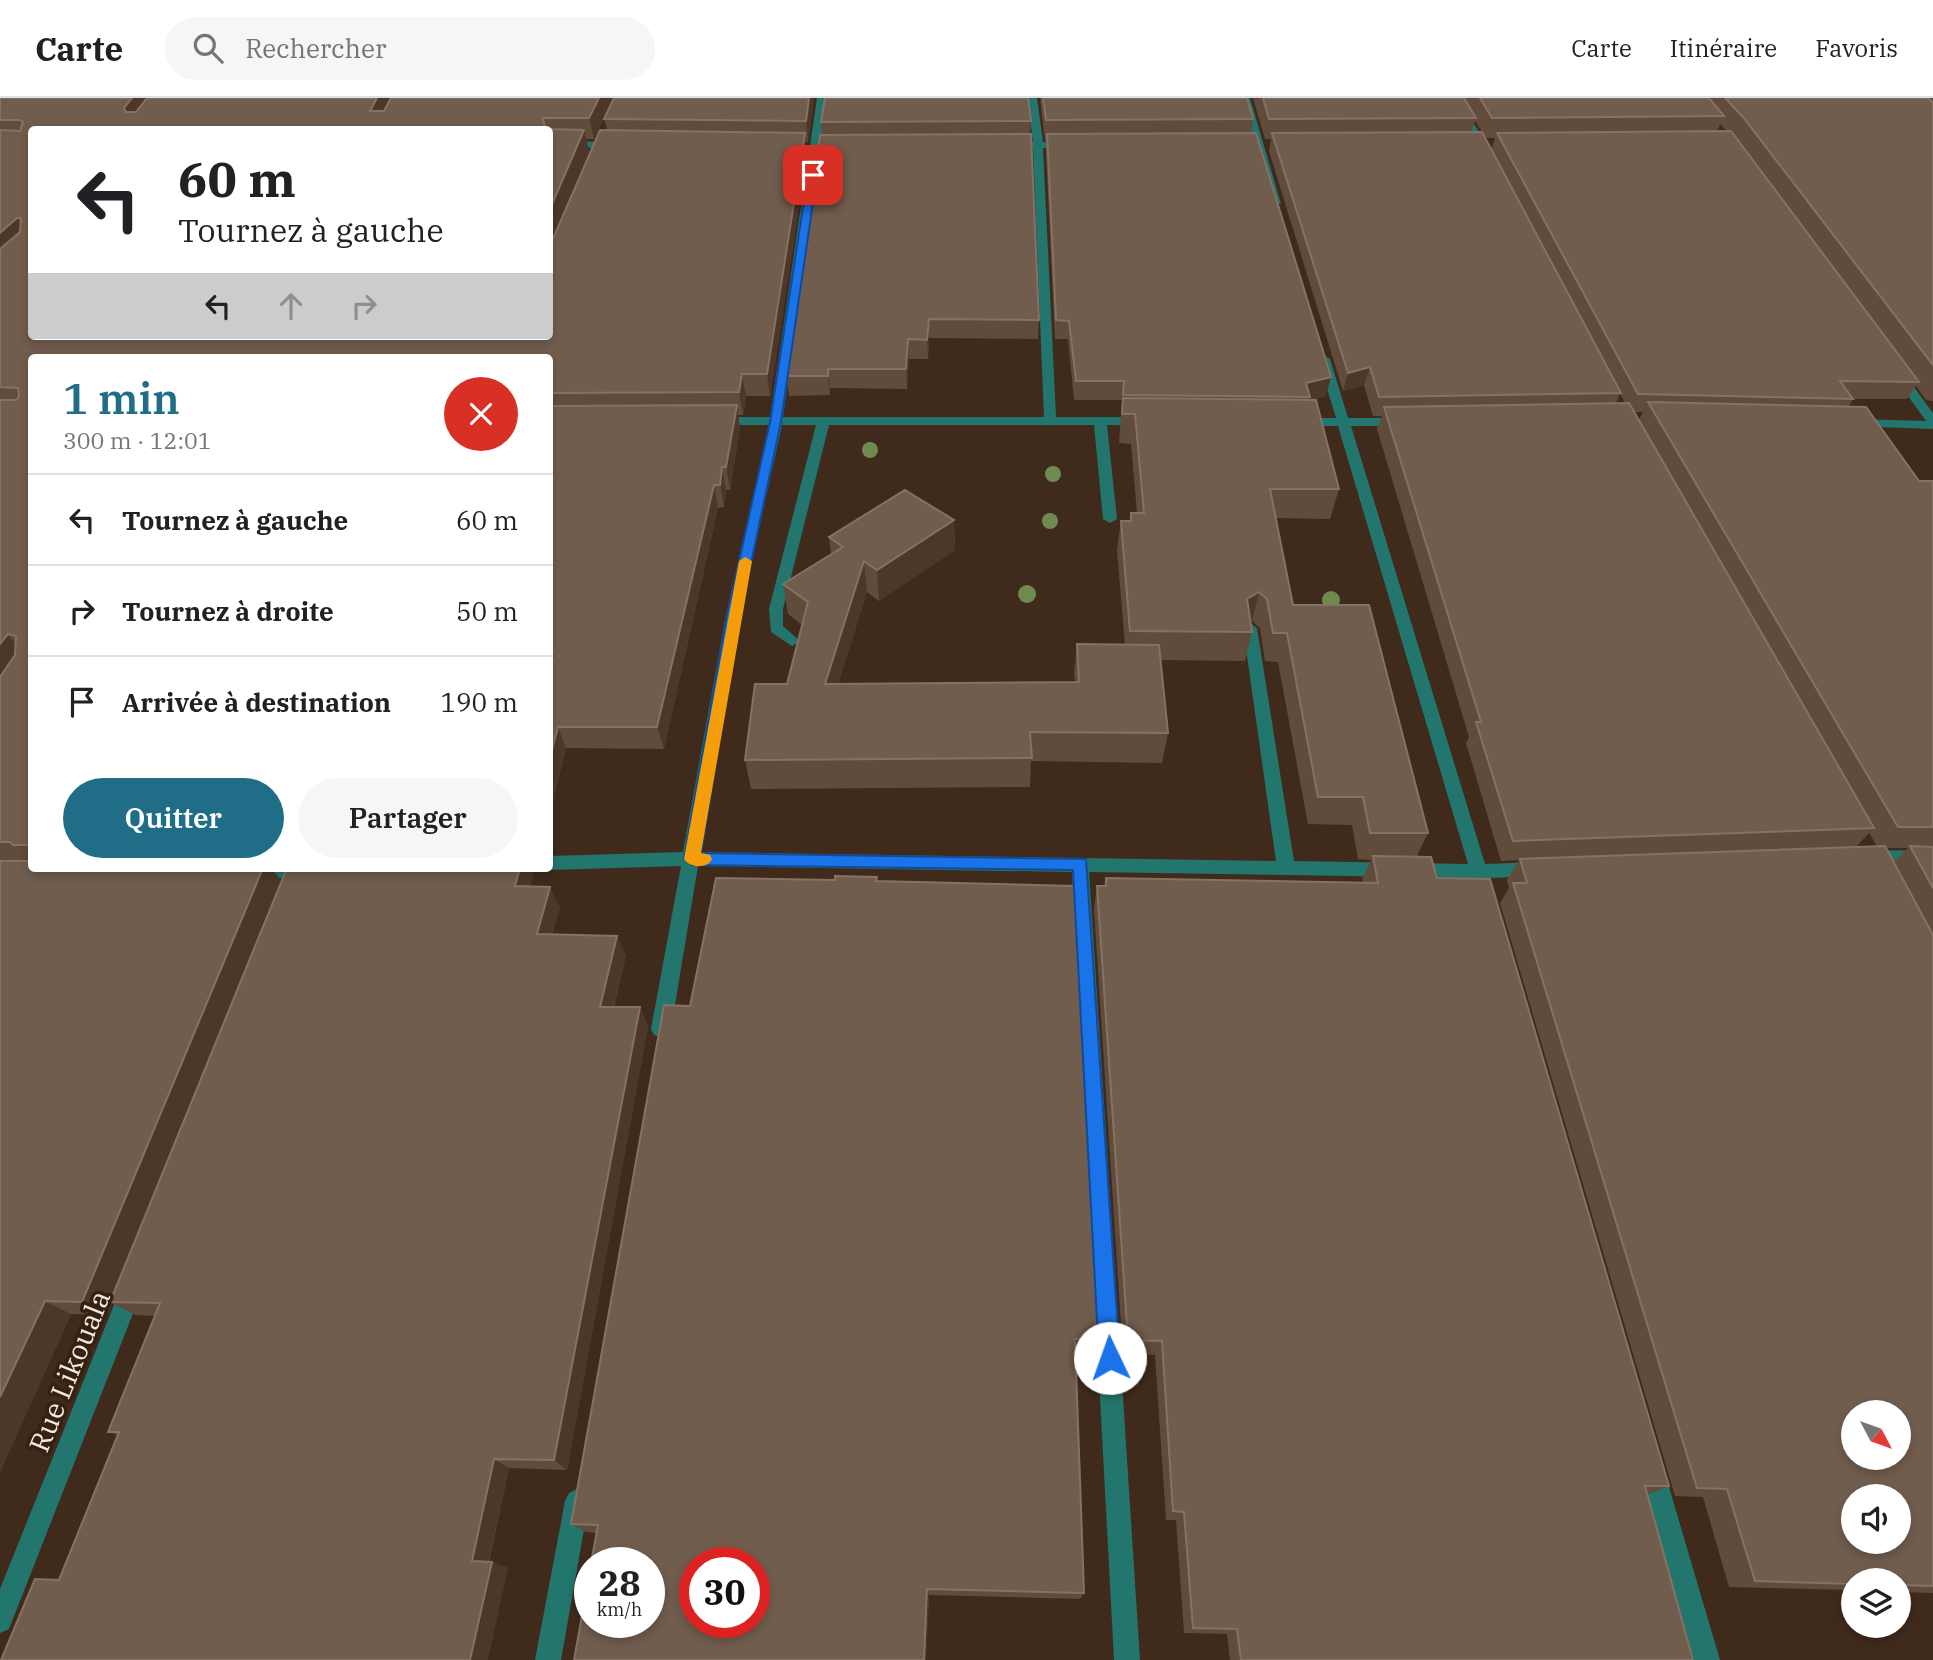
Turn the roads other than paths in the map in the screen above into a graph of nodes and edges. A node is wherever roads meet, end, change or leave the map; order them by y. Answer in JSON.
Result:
{"nodes":[{"id":1,"x":822,"y":98,"type":"edge"},
{"id":2,"x":1032,"y":98,"type":"edge"},
{"id":3,"x":1245,"y":98,"type":"edge"},
{"id":4,"x":1453,"y":98,"type":"edge"},
{"id":5,"x":606,"y":133,"type":"edge"},
{"id":6,"x":553,"y":144,"type":"edge"},
{"id":7,"x":601,"y":145,"type":"junction"},
{"id":8,"x":628,"y":145,"type":"edge"},
{"id":9,"x":1001,"y":145,"type":"edge"},
{"id":10,"x":1038,"y":145,"type":"junction"},
{"id":11,"x":1080,"y":145,"type":"edge"},
{"id":12,"x":596,"y":156,"type":"edge"},
{"id":13,"x":1493,"y":166,"type":"edge"},
{"id":14,"x":1283,"y":222,"type":"edge"},
{"id":15,"x":1320,"y":348,"type":"edge"},
{"id":16,"x":1894,"y":369,"type":"edge"},
{"id":17,"x":1050,"y":420,"type":"junction"},
{"id":18,"x":698,"y":421,"type":"edge"},
{"id":19,"x":1100,"y":421,"type":"junction"},
{"id":20,"x":1154,"y":421,"type":"edge"},
{"id":21,"x":1423,"y":421,"type":"edge"},
{"id":22,"x":776,"y":422,"type":"junction"},
{"id":23,"x":823,"y":422,"type":"junction"},
{"id":24,"x":1289,"y":422,"type":"edge"},
{"id":25,"x":1343,"y":423,"type":"junction"},
{"id":26,"x":1839,"y":423,"type":"edge"},
{"id":27,"x":1933,"y":423,"type":"edge"},
{"id":28,"x":1110,"y":519,"type":"dead end"},
{"id":29,"x":1250,"y":628,"type":"edge"},
{"id":30,"x":792,"y":641,"type":"dead end"},
{"id":31,"x":1846,"y":858,"type":"edge"},
{"id":32,"x":692,"y":859,"type":"junction"},
{"id":33,"x":1933,"y":859,"type":"edge"},
{"id":34,"x":553,"y":863,"type":"edge"},
{"id":35,"x":1080,"y":863,"type":"junction"},
{"id":36,"x":1286,"y":867,"type":"junction"},
{"id":37,"x":1547,"y":868,"type":"edge"},
{"id":38,"x":1479,"y":871,"type":"junction"},
{"id":39,"x":297,"y":872,"type":"edge"},
{"id":40,"x":287,"y":897,"type":"edge"},
{"id":41,"x":1494,"y":925,"type":"edge"},
{"id":42,"x":658,"y":1049,"type":"edge"},
{"id":43,"x":138,"y":1272,"type":"edge"},
{"id":44,"x":1646,"y":1448,"type":"edge"},
{"id":45,"x":580,"y":1483,"type":"edge"},
{"id":46,"x":0,"y":1620,"type":"edge"},
{"id":47,"x":548,"y":1660,"type":"edge"},
{"id":48,"x":1127,"y":1660,"type":"edge"},
{"id":49,"x":1707,"y":1660,"type":"edge"}],
"edges":[{"from":1,"to":22,"type":"street"},
{"from":2,"to":10,"type":"street"},
{"from":3,"to":14,"type":"street"},
{"from":4,"to":13,"type":"street"},
{"from":5,"to":7,"type":"street"},
{"from":6,"to":7,"type":"street"},
{"from":7,"to":8,"type":"street"},
{"from":7,"to":12,"type":"street"},
{"from":9,"to":10,"type":"street"},
{"from":10,"to":11,"type":"street"},
{"from":10,"to":17,"type":"street"},
{"from":15,"to":25,"type":"street"},
{"from":16,"to":27,"type":"street"},
{"from":17,"to":19,"type":"street"},
{"from":17,"to":23,"type":"street"},
{"from":18,"to":22,"type":"street"},
{"from":19,"to":20,"type":"street"},
{"from":19,"to":28,"type":"street"},
{"from":21,"to":25,"type":"street"},
{"from":22,"to":23,"type":"street"},
{"from":22,"to":32,"type":"street"},
{"from":23,"to":30,"type":"street"},
{"from":24,"to":25,"type":"street"},
{"from":25,"to":38,"type":"street"},
{"from":26,"to":27,"type":"street"},
{"from":29,"to":36,"type":"street"},
{"from":31,"to":33,"type":"street"},
{"from":32,"to":34,"type":"street"},
{"from":32,"to":35,"type":"street"},
{"from":32,"to":42,"type":"street"},
{"from":35,"to":36,"type":"street"},
{"from":35,"to":48,"type":"street"},
{"from":36,"to":38,"type":"street"},
{"from":37,"to":38,"type":"street"},
{"from":38,"to":41,"type":"street"},
{"from":39,"to":40,"type":"street"},
{"from":43,"to":46,"type":"street","name":"Rue Likouala"},
{"from":44,"to":49,"type":"street"},
{"from":45,"to":47,"type":"street"}]}
